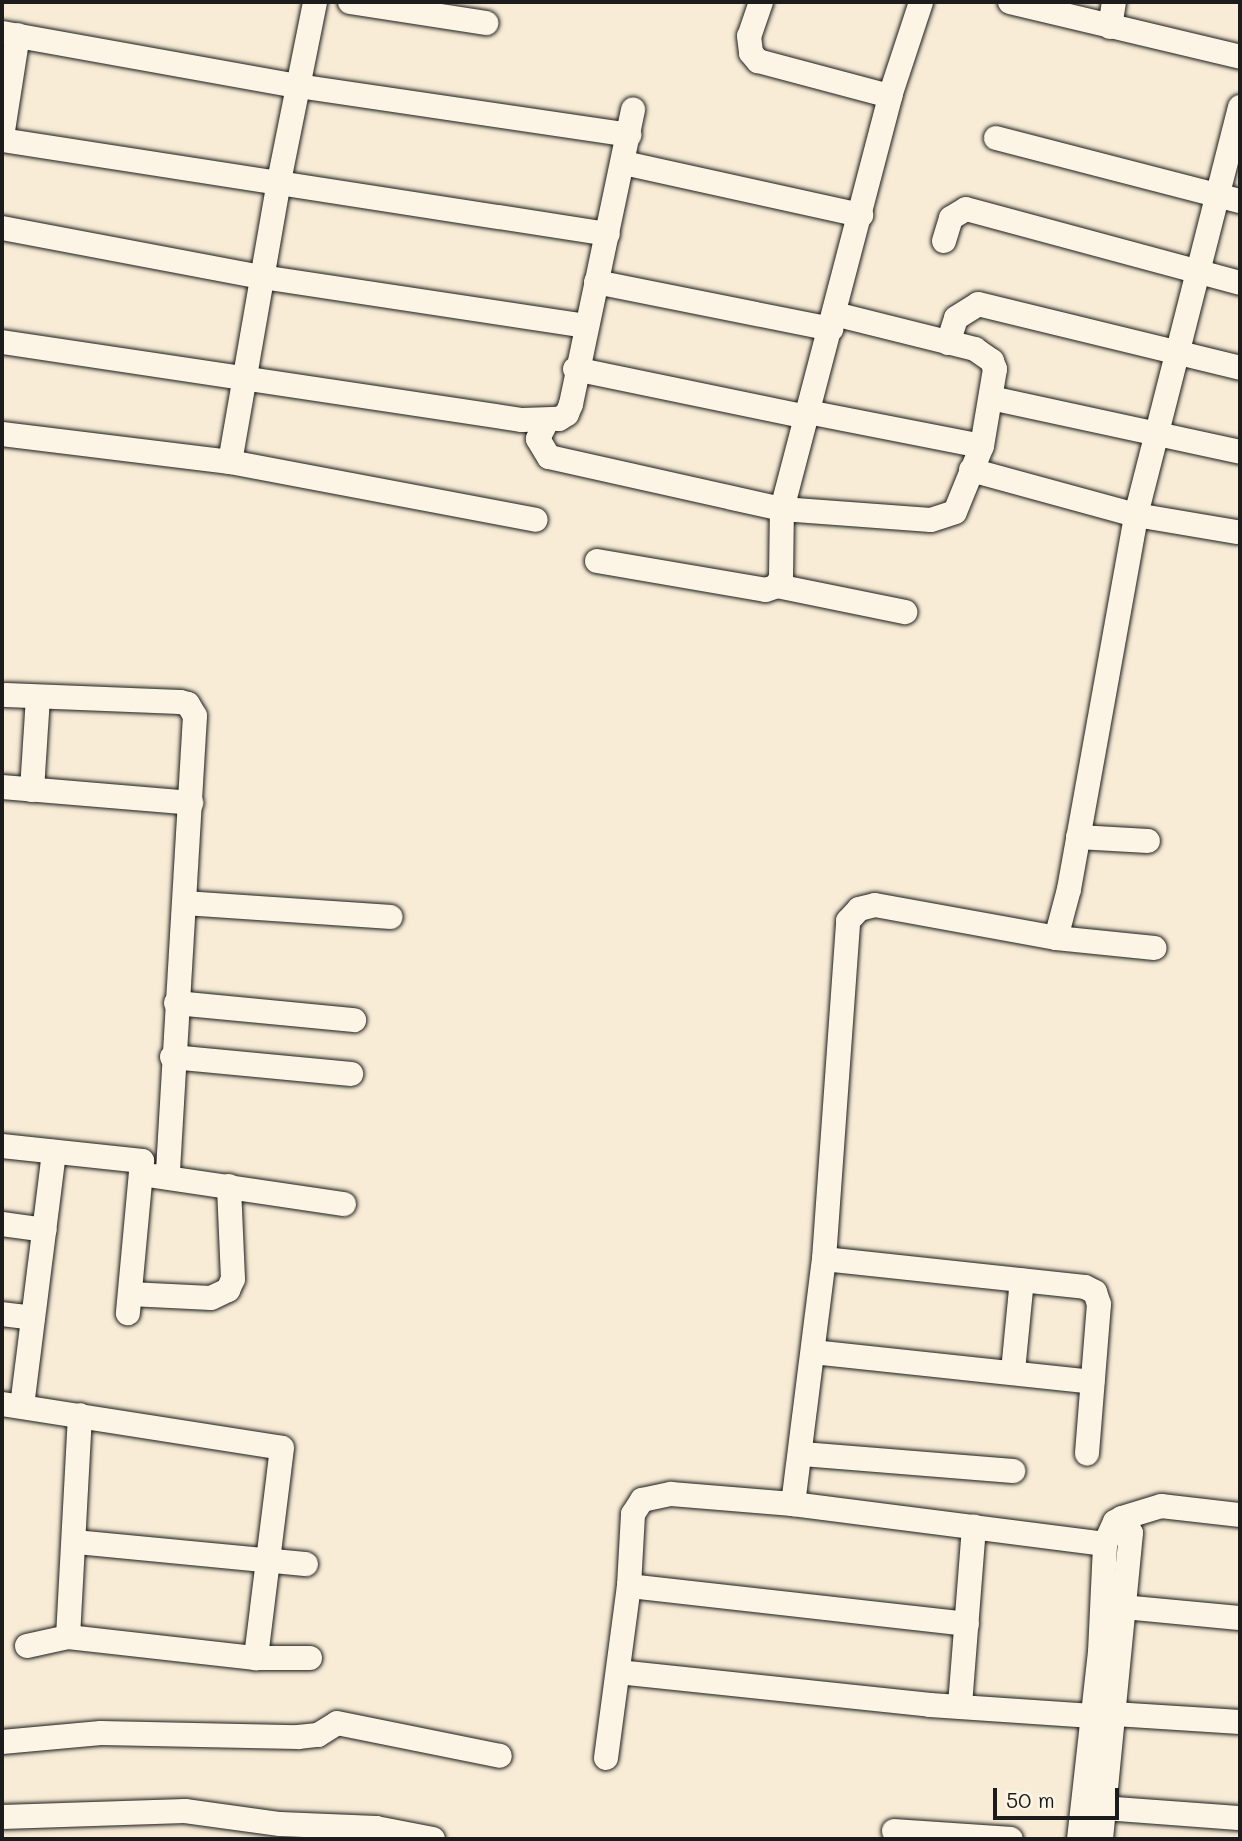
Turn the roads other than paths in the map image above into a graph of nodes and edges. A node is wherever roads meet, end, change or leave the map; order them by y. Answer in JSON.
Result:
{"nodes":[{"id":1,"x":315,"y":2,"type":"edge"},
{"id":2,"x":350,"y":2,"type":"edge"},
{"id":3,"x":761,"y":2,"type":"edge"},
{"id":4,"x":921,"y":2,"type":"edge"},
{"id":5,"x":1010,"y":2,"type":"edge"},
{"id":6,"x":1114,"y":2,"type":"edge"},
{"id":7,"x":486,"y":23,"type":"dead end"},
{"id":8,"x":1110,"y":27,"type":"junction"},
{"id":9,"x":10,"y":34,"type":"edge"},
{"id":10,"x":1240,"y":57,"type":"edge"},
{"id":11,"x":298,"y":86,"type":"junction"},
{"id":12,"x":890,"y":96,"type":"junction"},
{"id":13,"x":1240,"y":107,"type":"edge"},
{"id":14,"x":633,"y":109,"type":"dead end"},
{"id":15,"x":629,"y":135,"type":"junction"},
{"id":16,"x":2,"y":138,"type":"edge"},
{"id":17,"x":996,"y":138,"type":"dead end"},
{"id":18,"x":624,"y":163,"type":"junction"},
{"id":19,"x":278,"y":186,"type":"junction"},
{"id":20,"x":1230,"y":199,"type":"edge"},
{"id":21,"x":861,"y":215,"type":"junction"},
{"id":22,"x":2,"y":228,"type":"edge"},
{"id":23,"x":608,"y":234,"type":"junction"},
{"id":24,"x":944,"y":241,"type":"dead end"},
{"id":25,"x":1198,"y":274,"type":"junction"},
{"id":26,"x":262,"y":278,"type":"junction"},
{"id":27,"x":596,"y":282,"type":"junction"},
{"id":28,"x":1240,"y":283,"type":"edge"},
{"id":29,"x":833,"y":321,"type":"junction"},
{"id":30,"x":585,"y":326,"type":"junction"},
{"id":31,"x":2,"y":342,"type":"edge"},
{"id":32,"x":948,"y":343,"type":"junction"},
{"id":33,"x":1174,"y":355,"type":"junction"},
{"id":34,"x":1240,"y":368,"type":"edge"},
{"id":35,"x":575,"y":369,"type":"junction"},
{"id":36,"x":245,"y":380,"type":"junction"},
{"id":37,"x":990,"y":398,"type":"junction"},
{"id":38,"x":807,"y":415,"type":"junction"},
{"id":39,"x":547,"y":421,"type":"junction"},
{"id":40,"x":2,"y":434,"type":"edge"},
{"id":41,"x":1156,"y":436,"type":"junction"},
{"id":42,"x":982,"y":446,"type":"junction"},
{"id":43,"x":1240,"y":452,"type":"edge"},
{"id":44,"x":230,"y":462,"type":"junction"},
{"id":45,"x":971,"y":470,"type":"junction"},
{"id":46,"x":782,"y":509,"type":"junction"},
{"id":47,"x":1136,"y":516,"type":"junction"},
{"id":48,"x":536,"y":520,"type":"dead end"},
{"id":49,"x":1237,"y":532,"type":"dead end"},
{"id":50,"x":597,"y":561,"type":"dead end"},
{"id":51,"x":777,"y":586,"type":"junction"},
{"id":52,"x":905,"y":612,"type":"dead end"},
{"id":53,"x":6,"y":695,"type":"dead end"},
{"id":54,"x":38,"y":696,"type":"junction"},
{"id":55,"x":2,"y":787,"type":"edge"},
{"id":56,"x":32,"y":790,"type":"junction"},
{"id":57,"x":191,"y":803,"type":"junction"},
{"id":58,"x":1078,"y":837,"type":"junction"},
{"id":59,"x":1148,"y":841,"type":"dead end"},
{"id":60,"x":185,"y":903,"type":"junction"},
{"id":61,"x":391,"y":917,"type":"dead end"},
{"id":62,"x":1056,"y":938,"type":"junction"},
{"id":63,"x":1154,"y":948,"type":"dead end"},
{"id":64,"x":176,"y":1003,"type":"junction"},
{"id":65,"x":354,"y":1020,"type":"dead end"},
{"id":66,"x":172,"y":1056,"type":"junction"},
{"id":67,"x":351,"y":1074,"type":"dead end"},
{"id":68,"x":2,"y":1146,"type":"edge"},
{"id":69,"x":54,"y":1152,"type":"junction"},
{"id":70,"x":141,"y":1175,"type":"junction"},
{"id":71,"x":168,"y":1177,"type":"junction"},
{"id":72,"x":229,"y":1186,"type":"junction"},
{"id":73,"x":344,"y":1204,"type":"dead end"},
{"id":74,"x":2,"y":1224,"type":"edge"},
{"id":75,"x":45,"y":1230,"type":"junction"},
{"id":76,"x":824,"y":1259,"type":"junction"},
{"id":77,"x":1022,"y":1280,"type":"junction"},
{"id":78,"x":2,"y":1314,"type":"edge"},
{"id":79,"x":33,"y":1318,"type":"junction"},
{"id":80,"x":813,"y":1352,"type":"junction"},
{"id":81,"x":1013,"y":1371,"type":"junction"},
{"id":82,"x":1091,"y":1382,"type":"junction"},
{"id":83,"x":12,"y":1405,"type":"edge"},
{"id":84,"x":80,"y":1415,"type":"junction"},
{"id":85,"x":802,"y":1454,"type":"junction"},
{"id":86,"x":1087,"y":1454,"type":"dead end"},
{"id":87,"x":1013,"y":1471,"type":"dead end"},
{"id":88,"x":793,"y":1504,"type":"junction"},
{"id":89,"x":1240,"y":1515,"type":"edge"},
{"id":90,"x":974,"y":1527,"type":"junction"},
{"id":91,"x":1118,"y":1527,"type":"junction"},
{"id":92,"x":76,"y":1542,"type":"junction"},
{"id":93,"x":268,"y":1561,"type":"junction"},
{"id":94,"x":306,"y":1564,"type":"dead end"},
{"id":95,"x":629,"y":1586,"type":"junction"},
{"id":96,"x":1123,"y":1607,"type":"junction"},
{"id":97,"x":1240,"y":1619,"type":"edge"},
{"id":98,"x":967,"y":1624,"type":"junction"},
{"id":99,"x":68,"y":1637,"type":"junction"},
{"id":100,"x":27,"y":1646,"type":"dead end"},
{"id":101,"x":256,"y":1658,"type":"junction"},
{"id":102,"x":310,"y":1658,"type":"dead end"},
{"id":103,"x":618,"y":1672,"type":"junction"},
{"id":104,"x":960,"y":1705,"type":"junction"},
{"id":105,"x":1103,"y":1715,"type":"junction"},
{"id":106,"x":1240,"y":1722,"type":"edge"},
{"id":107,"x":2,"y":1742,"type":"edge"},
{"id":108,"x":500,"y":1756,"type":"dead end"},
{"id":109,"x":606,"y":1758,"type":"dead end"},
{"id":110,"x":1103,"y":1808,"type":"junction"},
{"id":111,"x":2,"y":1817,"type":"edge"},
{"id":112,"x":1240,"y":1818,"type":"edge"},
{"id":113,"x":894,"y":1831,"type":"dead end"},
{"id":114,"x":374,"y":1833,"type":"edge"},
{"id":115,"x":433,"y":1839,"type":"edge"},
{"id":116,"x":1011,"y":1839,"type":"edge"},
{"id":117,"x":1079,"y":1839,"type":"edge"},
{"id":118,"x":1101,"y":1839,"type":"edge"}],
"edges":[{"from":1,"to":11,"type":"street"},
{"from":2,"to":7,"type":"street"},
{"from":3,"to":12,"type":"street"},
{"from":4,"to":12,"type":"street"},
{"from":5,"to":8,"type":"street"},
{"from":6,"to":8,"type":"street"},
{"from":8,"to":10,"type":"street"},
{"from":9,"to":11,"type":"street"},
{"from":9,"to":16,"type":"street"},
{"from":11,"to":15,"type":"street"},
{"from":11,"to":19,"type":"street"},
{"from":12,"to":21,"type":"street"},
{"from":13,"to":20,"type":"street"},
{"from":14,"to":15,"type":"street"},
{"from":15,"to":18,"type":"street"},
{"from":16,"to":19,"type":"street"},
{"from":17,"to":20,"type":"street"},
{"from":18,"to":21,"type":"street"},
{"from":18,"to":23,"type":"street"},
{"from":19,"to":23,"type":"street"},
{"from":19,"to":26,"type":"street"},
{"from":20,"to":25,"type":"street"},
{"from":21,"to":29,"type":"street"},
{"from":22,"to":26,"type":"street"},
{"from":23,"to":27,"type":"street"},
{"from":24,"to":25,"type":"street"},
{"from":25,"to":28,"type":"street"},
{"from":25,"to":33,"type":"street"},
{"from":26,"to":30,"type":"street"},
{"from":26,"to":36,"type":"street"},
{"from":27,"to":29,"type":"street"},
{"from":27,"to":30,"type":"street"},
{"from":29,"to":32,"type":"street"},
{"from":29,"to":38,"type":"street"},
{"from":30,"to":35,"type":"street"},
{"from":31,"to":36,"type":"street"},
{"from":32,"to":33,"type":"street"},
{"from":32,"to":37,"type":"street"},
{"from":33,"to":34,"type":"street"},
{"from":33,"to":41,"type":"street"},
{"from":35,"to":38,"type":"street"},
{"from":35,"to":39,"type":"street"},
{"from":36,"to":39,"type":"street"},
{"from":36,"to":44,"type":"street"},
{"from":37,"to":41,"type":"street"},
{"from":37,"to":42,"type":"street"},
{"from":38,"to":42,"type":"street"},
{"from":38,"to":46,"type":"street"},
{"from":39,"to":46,"type":"street"},
{"from":40,"to":44,"type":"street"},
{"from":41,"to":43,"type":"street"},
{"from":41,"to":47,"type":"street"},
{"from":42,"to":45,"type":"street"},
{"from":44,"to":48,"type":"street"},
{"from":45,"to":46,"type":"street"},
{"from":45,"to":47,"type":"street"},
{"from":46,"to":51,"type":"street"},
{"from":47,"to":49,"type":"street"},
{"from":47,"to":58,"type":"street"},
{"from":50,"to":51,"type":"street"},
{"from":51,"to":52,"type":"street"},
{"from":53,"to":54,"type":"street"},
{"from":54,"to":56,"type":"street"},
{"from":54,"to":57,"type":"street"},
{"from":55,"to":56,"type":"street"},
{"from":56,"to":57,"type":"street"},
{"from":57,"to":60,"type":"street"},
{"from":58,"to":59,"type":"street"},
{"from":58,"to":62,"type":"street"},
{"from":60,"to":61,"type":"street"},
{"from":60,"to":64,"type":"street"},
{"from":62,"to":63,"type":"street"},
{"from":62,"to":76,"type":"street"},
{"from":64,"to":65,"type":"street"},
{"from":64,"to":66,"type":"street"},
{"from":66,"to":67,"type":"street"},
{"from":66,"to":71,"type":"street"},
{"from":68,"to":69,"type":"street"},
{"from":69,"to":70,"type":"street"},
{"from":69,"to":75,"type":"street"},
{"from":70,"to":71,"type":"street"},
{"from":70,"to":72,"type":"street"},
{"from":71,"to":72,"type":"street"},
{"from":72,"to":73,"type":"street"},
{"from":74,"to":75,"type":"street"},
{"from":75,"to":79,"type":"street"},
{"from":76,"to":77,"type":"street"},
{"from":76,"to":80,"type":"street"},
{"from":77,"to":81,"type":"street"},
{"from":77,"to":82,"type":"street"},
{"from":78,"to":79,"type":"street"},
{"from":79,"to":83,"type":"street"},
{"from":80,"to":81,"type":"street"},
{"from":80,"to":85,"type":"street"},
{"from":81,"to":82,"type":"street"},
{"from":82,"to":86,"type":"street"},
{"from":83,"to":84,"type":"street"},
{"from":84,"to":92,"type":"street"},
{"from":84,"to":93,"type":"street"},
{"from":85,"to":87,"type":"street"},
{"from":85,"to":88,"type":"street"},
{"from":88,"to":90,"type":"street"},
{"from":88,"to":95,"type":"street"},
{"from":89,"to":91,"type":"street"},
{"from":90,"to":91,"type":"street"},
{"from":90,"to":98,"type":"street"},
{"from":91,"to":96,"type":"street"},
{"from":91,"to":105,"type":"street"},
{"from":92,"to":93,"type":"street"},
{"from":92,"to":99,"type":"street"},
{"from":93,"to":94,"type":"street"},
{"from":93,"to":101,"type":"street"},
{"from":95,"to":98,"type":"street"},
{"from":95,"to":103,"type":"street"},
{"from":96,"to":97,"type":"street"},
{"from":96,"to":105,"type":"street"},
{"from":98,"to":104,"type":"street"},
{"from":99,"to":100,"type":"street"},
{"from":99,"to":101,"type":"street"},
{"from":101,"to":102,"type":"street"},
{"from":103,"to":104,"type":"street"},
{"from":103,"to":109,"type":"street"},
{"from":104,"to":105,"type":"street"},
{"from":105,"to":106,"type":"street"},
{"from":105,"to":110,"type":"street"},
{"from":105,"to":117,"type":"street"},
{"from":107,"to":108,"type":"street"},
{"from":110,"to":112,"type":"street"},
{"from":110,"to":118,"type":"street"},
{"from":111,"to":114,"type":"street"},
{"from":113,"to":116,"type":"street"},
{"from":114,"to":115,"type":"street"}]}
